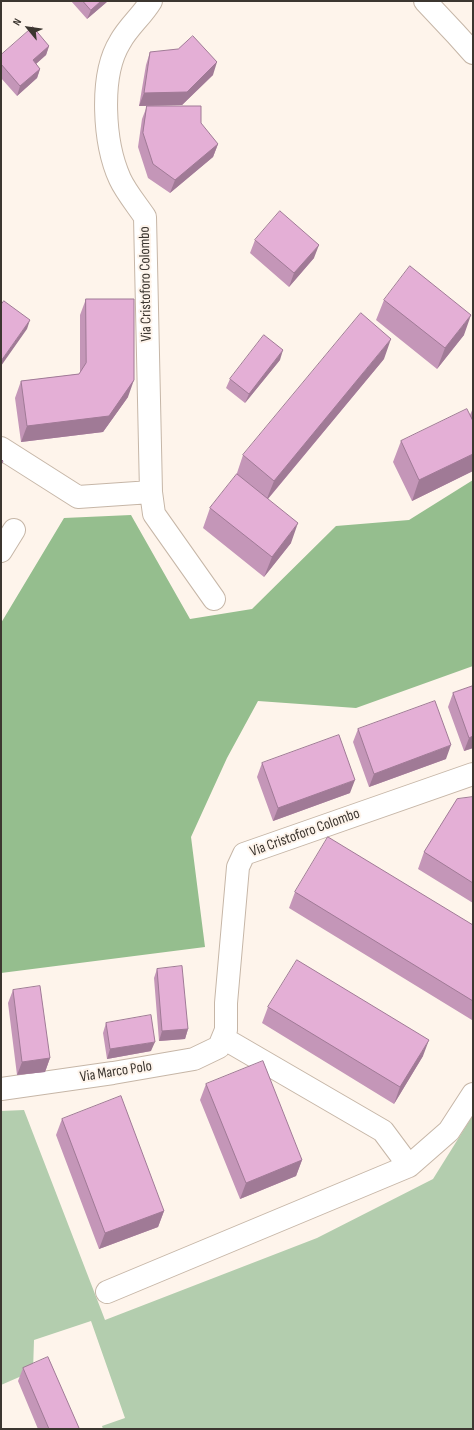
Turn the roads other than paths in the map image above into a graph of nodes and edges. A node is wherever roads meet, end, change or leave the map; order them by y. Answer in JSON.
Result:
{"nodes":[{"id":1,"x":151,"y":1,"type":"edge"},
{"id":2,"x":425,"y":1,"type":"edge"},
{"id":3,"x":473,"y":53,"type":"edge"},
{"id":4,"x":1,"y":448,"type":"edge"},
{"id":5,"x":151,"y":492,"type":"junction"},
{"id":6,"x":14,"y":530,"type":"dead end"},
{"id":7,"x":1,"y":551,"type":"edge"},
{"id":8,"x":214,"y":599,"type":"dead end"},
{"id":9,"x":473,"y":774,"type":"edge"},
{"id":10,"x":223,"y":1038,"type":"junction"},
{"id":11,"x":1,"y":1089,"type":"edge"},
{"id":12,"x":473,"y":1094,"type":"edge"},
{"id":13,"x":409,"y":1166,"type":"junction"},
{"id":14,"x":107,"y":1292,"type":"dead end"}],
"edges":[{"from":1,"to":5,"type":"street","name":"Via Cristoforo Colombo"},
{"from":2,"to":3,"type":"street"},
{"from":4,"to":5,"type":"street"},
{"from":5,"to":8,"type":"street","name":"Via Cristoforo Colombo"},
{"from":6,"to":7,"type":"street"},
{"from":9,"to":10,"type":"street","name":"Via Cristoforo Colombo"},
{"from":10,"to":11,"type":"street","name":"Via Marco Polo"},
{"from":10,"to":13,"type":"street"},
{"from":12,"to":13,"type":"street"},
{"from":13,"to":14,"type":"street"}]}
